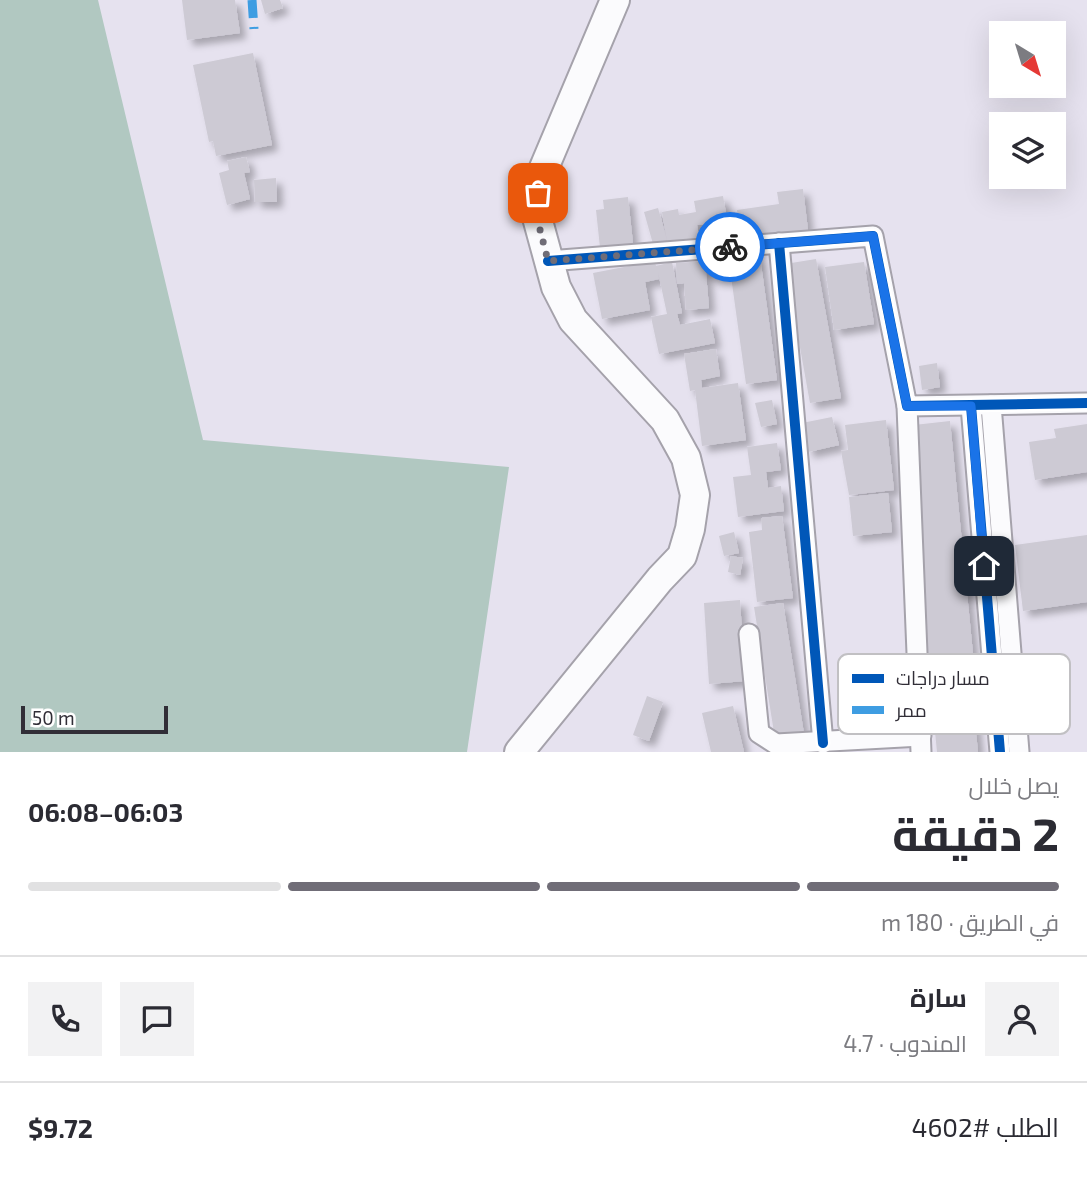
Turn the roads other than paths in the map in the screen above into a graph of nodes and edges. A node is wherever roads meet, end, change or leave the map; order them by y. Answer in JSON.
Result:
{"nodes":[{"id":1,"x":615,"y":0,"type":"edge"},
{"id":2,"x":779,"y":243,"type":"junction"},
{"id":3,"x":548,"y":261,"type":"junction"},
{"id":4,"x":1087,"y":403,"type":"edge"},
{"id":5,"x":991,"y":405,"type":"junction"},
{"id":6,"x":907,"y":406,"type":"junction"},
{"id":7,"x":971,"y":406,"type":"junction"},
{"id":8,"x":749,"y":634,"type":"dead end"},
{"id":9,"x":917,"y":654,"type":"edge"},
{"id":10,"x":992,"y":654,"type":"edge"},
{"id":11,"x":1011,"y":654,"type":"edge"},
{"id":12,"x":998,"y":734,"type":"edge"},
{"id":13,"x":1018,"y":734,"type":"edge"},
{"id":14,"x":823,"y":743,"type":"junction"},
{"id":15,"x":921,"y":744,"type":"edge"},
{"id":16,"x":519,"y":752,"type":"edge"},
{"id":17,"x":1000,"y":752,"type":"edge"},
{"id":18,"x":1019,"y":752,"type":"edge"}],
"edges":[{"from":1,"to":3,"type":"main road"},
{"from":2,"to":3,"type":"street"},
{"from":2,"to":6,"type":"street"},
{"from":2,"to":14,"type":"street"},
{"from":3,"to":16,"type":"main road"},
{"from":4,"to":5,"type":"street"},
{"from":5,"to":7,"type":"street"},
{"from":5,"to":11,"type":"street"},
{"from":6,"to":7,"type":"street"},
{"from":6,"to":9,"type":"street"},
{"from":7,"to":10,"type":"street"},
{"from":8,"to":14,"type":"street"},
{"from":12,"to":17,"type":"street"},
{"from":13,"to":18,"type":"street"},
{"from":14,"to":15,"type":"street"}]}
